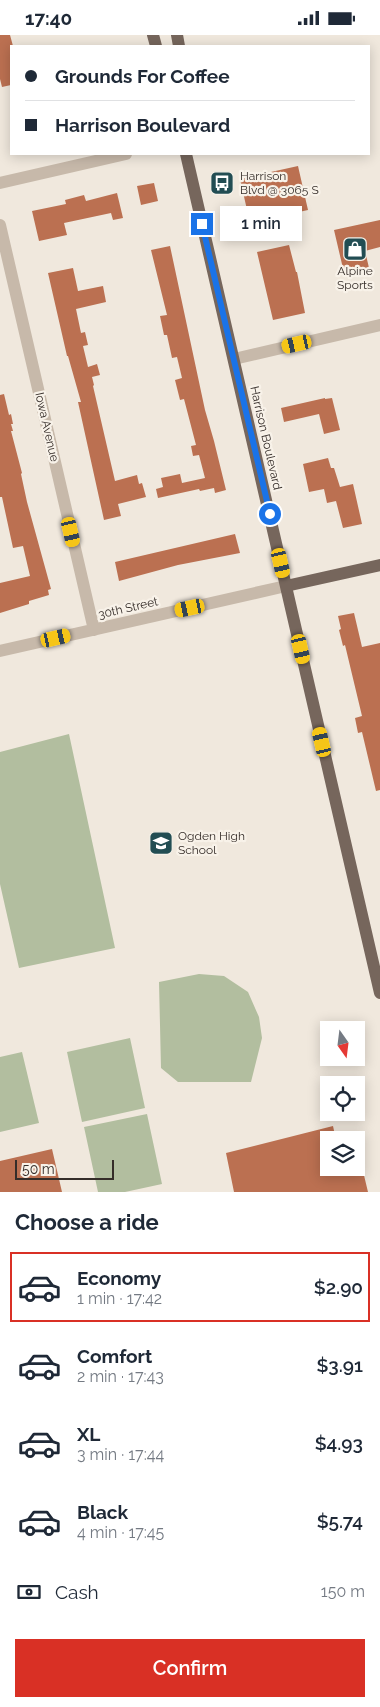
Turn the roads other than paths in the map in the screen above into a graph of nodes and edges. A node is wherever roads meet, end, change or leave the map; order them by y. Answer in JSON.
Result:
{"nodes":[{"id":1,"x":122,"y":155,"type":"edge"},
{"id":2,"x":186,"y":155,"type":"edge"},
{"id":3,"x":0,"y":183,"type":"edge"},
{"id":4,"x":0,"y":225,"type":"edge"},
{"id":5,"x":380,"y":325,"type":"edge"},
{"id":6,"x":234,"y":359,"type":"junction"},
{"id":7,"x":380,"y":565,"type":"edge"},
{"id":8,"x":286,"y":586,"type":"junction"},
{"id":9,"x":94,"y":630,"type":"junction"},
{"id":10,"x":0,"y":651,"type":"edge"},
{"id":11,"x":380,"y":993,"type":"edge"}],
"edges":[{"from":1,"to":3,"type":"street"},
{"from":2,"to":6,"type":"main road","name":"Harrison Boulevard"},
{"from":4,"to":9,"type":"street","name":"Iowa Avenue"},
{"from":5,"to":6,"type":"street"},
{"from":6,"to":8,"type":"main road","name":"Harrison Boulevard"},
{"from":7,"to":8,"type":"main road","name":"30th Street"},
{"from":8,"to":9,"type":"street","name":"30th Street"},
{"from":8,"to":11,"type":"main road","name":"Harrison Boulevard"},
{"from":9,"to":10,"type":"street","name":"30th Street"}]}
